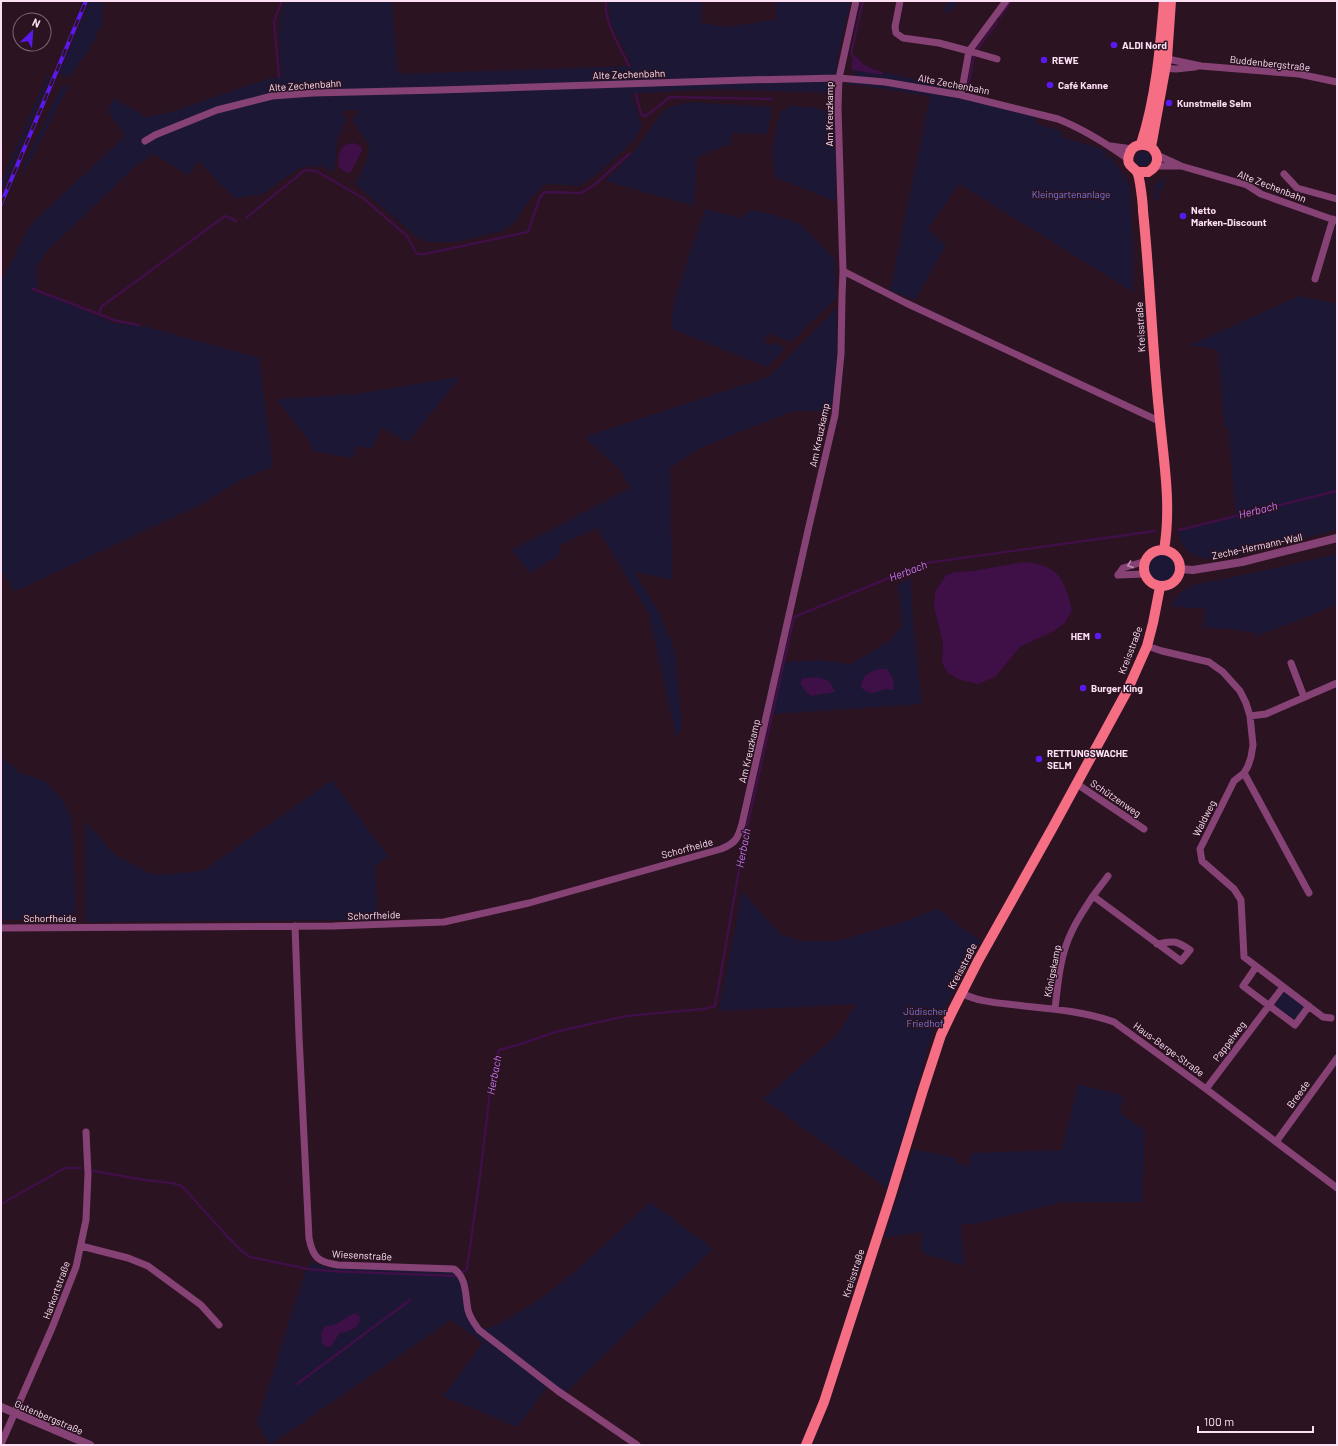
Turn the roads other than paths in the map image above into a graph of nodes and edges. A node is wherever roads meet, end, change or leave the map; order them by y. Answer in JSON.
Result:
{"nodes":[{"id":1,"x":856,"y":1,"type":"edge"},
{"id":2,"x":900,"y":1,"type":"edge"},
{"id":3,"x":1006,"y":1,"type":"edge"},
{"id":4,"x":1164,"y":1,"type":"edge"},
{"id":5,"x":1171,"y":1,"type":"edge"},
{"id":6,"x":969,"y":51,"type":"junction"},
{"id":7,"x":996,"y":59,"type":"dead end"},
{"id":8,"x":1162,"y":63,"type":"junction"},
{"id":9,"x":839,"y":78,"type":"junction"},
{"id":10,"x":1337,"y":82,"type":"edge"},
{"id":11,"x":961,"y":95,"type":"junction"},
{"id":12,"x":145,"y":141,"type":"dead end"},
{"id":13,"x":1111,"y":146,"type":"junction"},
{"id":14,"x":1145,"y":149,"type":"junction"},
{"id":15,"x":1128,"y":159,"type":"junction"},
{"id":16,"x":1181,"y":166,"type":"junction"},
{"id":17,"x":1152,"y":169,"type":"junction"},
{"id":18,"x":1137,"y":172,"type":"junction"},
{"id":19,"x":1284,"y":174,"type":"dead end"},
{"id":20,"x":1142,"y":199,"type":"junction"},
{"id":21,"x":1337,"y":199,"type":"edge"},
{"id":22,"x":1335,"y":220,"type":"edge"},
{"id":23,"x":843,"y":271,"type":"junction"},
{"id":24,"x":1315,"y":279,"type":"dead end"},
{"id":25,"x":1160,"y":421,"type":"junction"},
{"id":26,"x":1337,"y":538,"type":"edge"},
{"id":27,"x":1164,"y":550,"type":"junction"},
{"id":28,"x":1146,"y":561,"type":"junction"},
{"id":29,"x":1180,"y":569,"type":"junction"},
{"id":30,"x":1145,"y":574,"type":"junction"},
{"id":31,"x":1160,"y":587,"type":"junction"},
{"id":32,"x":1147,"y":646,"type":"junction"},
{"id":33,"x":1291,"y":663,"type":"dead end"},
{"id":34,"x":1337,"y":683,"type":"edge"},
{"id":35,"x":1304,"y":697,"type":"junction"},
{"id":36,"x":1250,"y":716,"type":"junction"},
{"id":37,"x":1244,"y":773,"type":"junction"},
{"id":38,"x":1077,"y":784,"type":"junction"},
{"id":39,"x":1144,"y":829,"type":"dead end"},
{"id":40,"x":735,"y":841,"type":"joint"},
{"id":41,"x":1108,"y":876,"type":"dead end"},
{"id":42,"x":1309,"y":893,"type":"dead end"},
{"id":43,"x":1094,"y":896,"type":"junction"},
{"id":44,"x":295,"y":926,"type":"junction"},
{"id":45,"x":1,"y":928,"type":"edge"},
{"id":46,"x":1157,"y":944,"type":"dead end"},
{"id":47,"x":1256,"y":968,"type":"junction"},
{"id":48,"x":1282,"y":987,"type":"junction"},
{"id":49,"x":961,"y":993,"type":"junction"},
{"id":50,"x":1268,"y":1005,"type":"junction"},
{"id":51,"x":1310,"y":1006,"type":"junction"},
{"id":52,"x":1055,"y":1009,"type":"junction"},
{"id":53,"x":1331,"y":1018,"type":"dead end"},
{"id":54,"x":1337,"y":1058,"type":"edge"},
{"id":55,"x":1206,"y":1089,"type":"junction"},
{"id":56,"x":86,"y":1132,"type":"dead end"},
{"id":57,"x":1276,"y":1142,"type":"junction"},
{"id":58,"x":1337,"y":1188,"type":"edge"},
{"id":59,"x":81,"y":1246,"type":"junction"},
{"id":60,"x":219,"y":1325,"type":"dead end"},
{"id":61,"x":1,"y":1407,"type":"edge"},
{"id":62,"x":14,"y":1413,"type":"junction"},
{"id":63,"x":1,"y":1444,"type":"edge"},
{"id":64,"x":90,"y":1445,"type":"edge"},
{"id":65,"x":637,"y":1445,"type":"edge"},
{"id":66,"x":806,"y":1445,"type":"edge"}],
"edges":[{"from":1,"to":9,"type":"street","name":"Am Kreuzkamp"},
{"from":2,"to":6,"type":"street"},
{"from":3,"to":6,"type":"street"},
{"from":4,"to":8,"type":"main road","name":"Kreisstraße"},
{"from":5,"to":8,"type":"main road","name":"Kreisstraße"},
{"from":6,"to":7,"type":"street"},
{"from":6,"to":11,"type":"street"},
{"from":8,"to":10,"type":"street","name":"Buddenbergstraße"},
{"from":8,"to":14,"type":"main road","name":"Kreisstraße"},
{"from":9,"to":11,"type":"street","name":"Alte Zechenbahn"},
{"from":9,"to":12,"type":"street","name":"Alte Zechenbahn"},
{"from":9,"to":23,"type":"street","name":"Am Kreuzkamp"},
{"from":11,"to":13,"type":"street","name":"Alte Zechenbahn"},
{"from":13,"to":14,"type":"street","name":"Alte Zechenbahn"},
{"from":13,"to":15,"type":"street","name":"Alte Zechenbahn"},
{"from":14,"to":15,"type":"main road","name":"Kreisstraße"},
{"from":14,"to":16,"type":"street","name":"Alte Zechenbahn"},
{"from":14,"to":17,"type":"main road","name":"Kreisstraße"},
{"from":15,"to":18,"type":"main road","name":"Kreisstraße"},
{"from":16,"to":17,"type":"street","name":"Alte Zechenbahn"},
{"from":16,"to":22,"type":"street","name":"Alte Zechenbahn"},
{"from":17,"to":18,"type":"main road"},
{"from":17,"to":20,"type":"main road","name":"Kreisstraße"},
{"from":18,"to":20,"type":"main road","name":"Kreisstraße"},
{"from":19,"to":21,"type":"street"},
{"from":20,"to":25,"type":"main road","name":"Kreisstraße"},
{"from":22,"to":24,"type":"street","name":"Alte Zechenbahn"},
{"from":23,"to":25,"type":"street"},
{"from":23,"to":40,"type":"street","name":"Am Kreuzkamp"},
{"from":25,"to":27,"type":"main road","name":"Kreisstraße"},
{"from":26,"to":29,"type":"street","name":"Zeche-Hermann-Wall"},
{"from":27,"to":28,"type":"main road"},
{"from":27,"to":29,"type":"main road"},
{"from":28,"to":30,"type":"main road"},
{"from":28,"to":30,"type":"street","one_way":true},
{"from":29,"to":31,"type":"main road"},
{"from":30,"to":31,"type":"main road"},
{"from":31,"to":32,"type":"main road","name":"Kreisstraße"},
{"from":32,"to":36,"type":"street","name":"Waldweg"},
{"from":32,"to":38,"type":"main road","name":"Kreisstraße"},
{"from":33,"to":35,"type":"street"},
{"from":34,"to":35,"type":"street"},
{"from":35,"to":36,"type":"street"},
{"from":36,"to":37,"type":"street","name":"Waldweg"},
{"from":37,"to":42,"type":"street"},
{"from":37,"to":47,"type":"street","name":"Waldweg"},
{"from":38,"to":39,"type":"street","name":"Schützenweg"},
{"from":38,"to":49,"type":"main road","name":"Kreisstraße"},
{"from":40,"to":44,"type":"street","name":"Schorfheide"},
{"from":41,"to":43,"type":"street","name":"Königskamp"},
{"from":43,"to":46,"type":"street"},
{"from":43,"to":52,"type":"street","name":"Königskamp"},
{"from":44,"to":45,"type":"street","name":"Schorfheide"},
{"from":44,"to":65,"type":"street","name":"Wiesenstraße"},
{"from":47,"to":48,"type":"street"},
{"from":47,"to":50,"type":"street"},
{"from":48,"to":50,"type":"street","name":"Pappelweg"},
{"from":48,"to":51,"type":"street"},
{"from":49,"to":52,"type":"street","name":"Haus-Berge-Straße"},
{"from":49,"to":66,"type":"main road","name":"Kreisstraße"},
{"from":50,"to":51,"type":"street"},
{"from":50,"to":55,"type":"street","name":"Pappelweg"},
{"from":51,"to":53,"type":"street"},
{"from":52,"to":55,"type":"street","name":"Haus-Berge-Straße"},
{"from":54,"to":57,"type":"street","name":"Breede"},
{"from":55,"to":57,"type":"street","name":"Haus-Berge-Straße"},
{"from":56,"to":59,"type":"street","name":"Harkortstraße"},
{"from":57,"to":58,"type":"street","name":"Haus-Berge-Straße"},
{"from":59,"to":60,"type":"street"},
{"from":59,"to":62,"type":"street","name":"Harkortstraße"},
{"from":61,"to":62,"type":"street","name":"Gutenbergstraße"},
{"from":62,"to":63,"type":"street","name":"Harkortstraße"},
{"from":62,"to":64,"type":"street","name":"Gutenbergstraße"}]}
